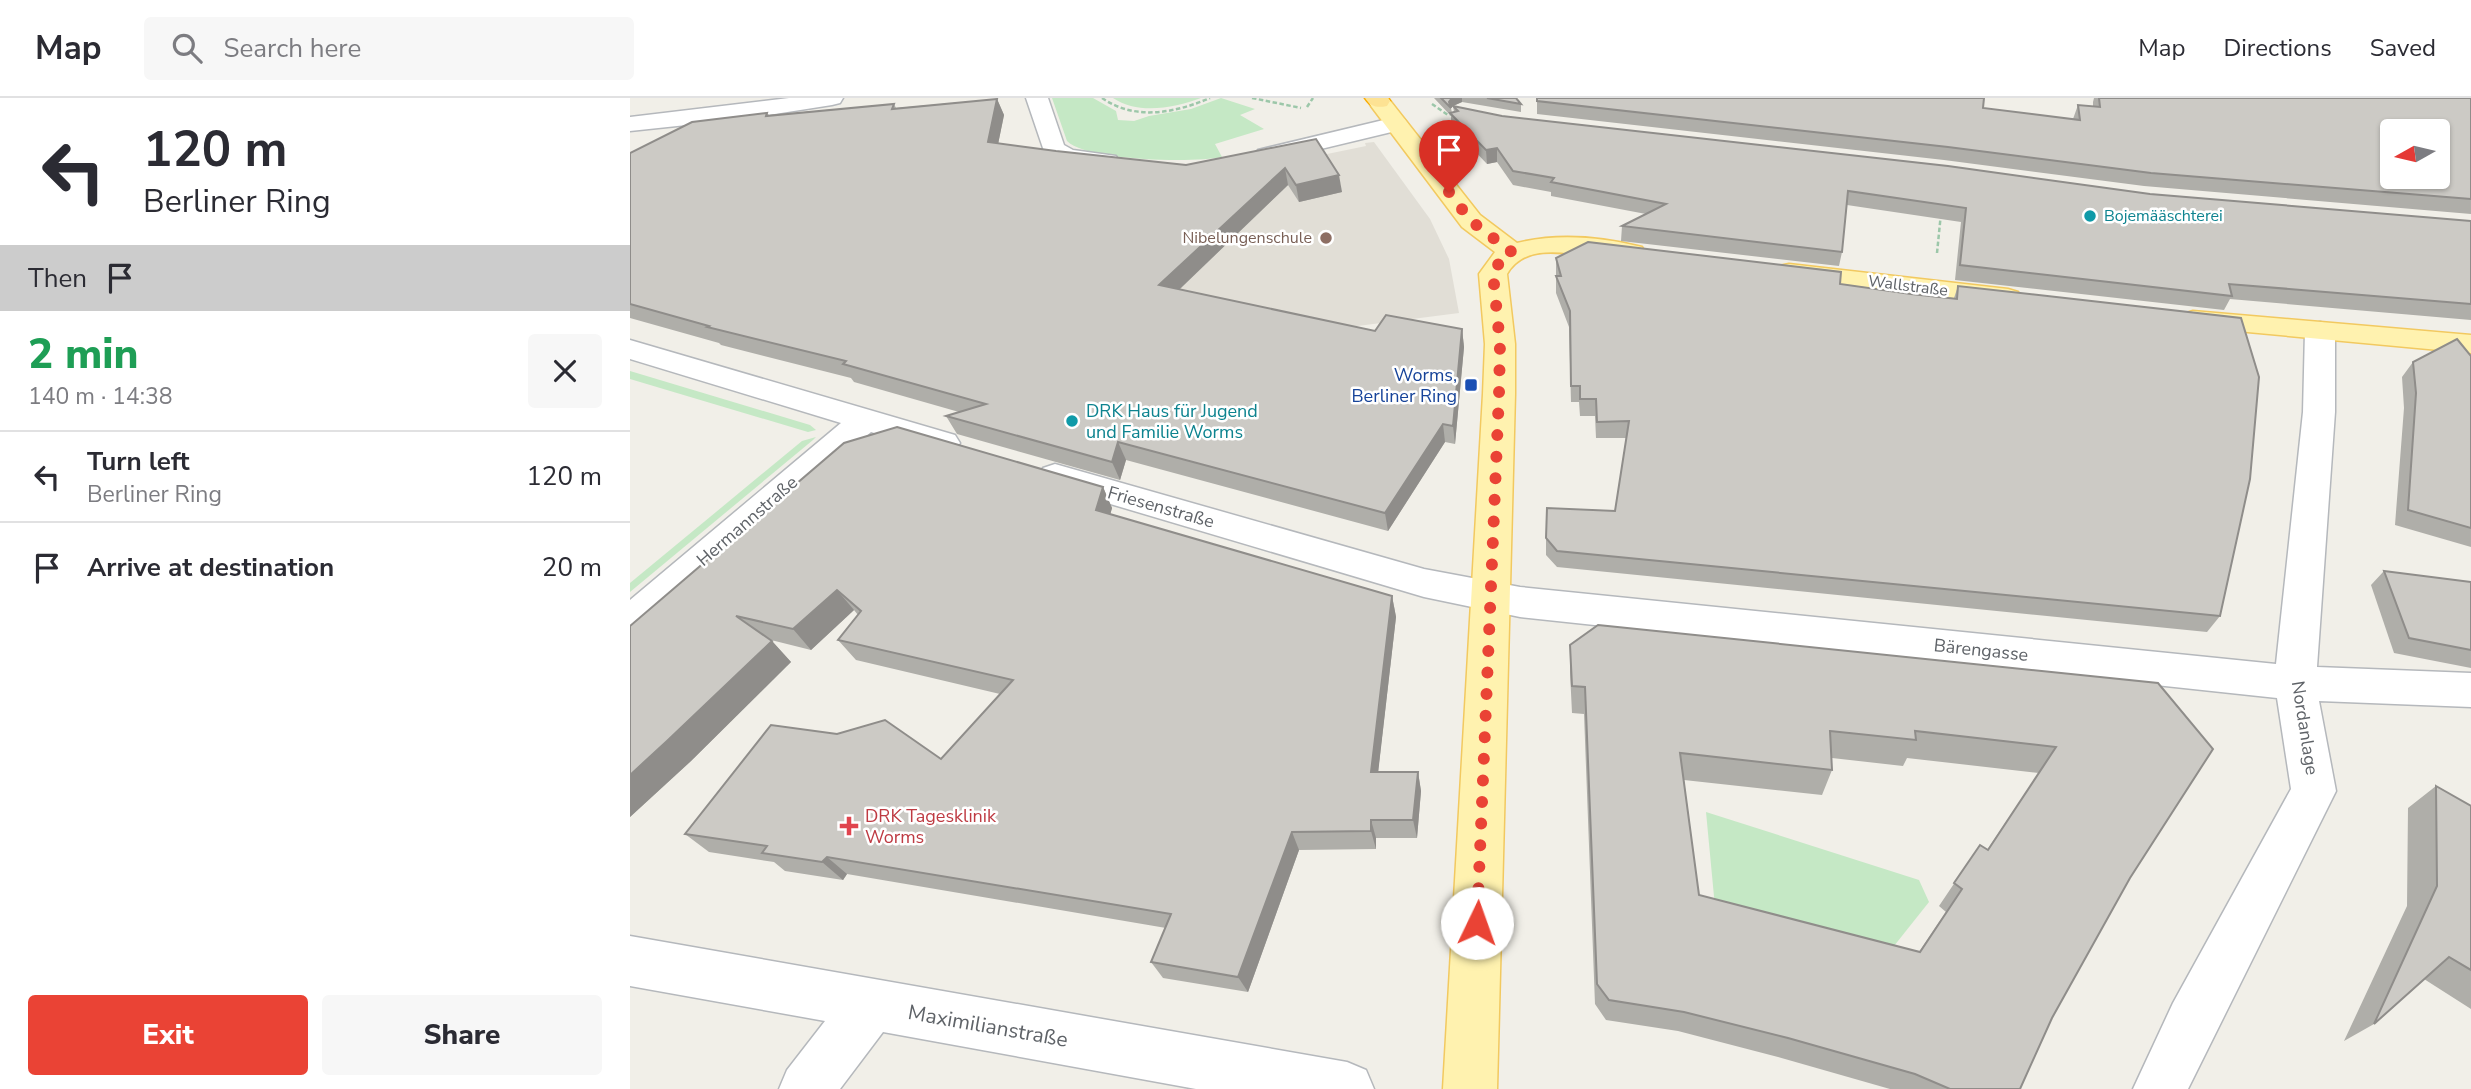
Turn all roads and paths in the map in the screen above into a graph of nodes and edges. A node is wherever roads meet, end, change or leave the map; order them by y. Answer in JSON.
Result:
{"nodes":[{"id":1,"x":832,"y":98,"type":"edge"},
{"id":2,"x":1037,"y":98,"type":"edge"},
{"id":3,"x":1102,"y":98,"type":"edge"},
{"id":4,"x":1210,"y":98,"type":"edge"},
{"id":5,"x":1252,"y":98,"type":"edge"},
{"id":6,"x":1424,"y":98,"type":"edge"},
{"id":7,"x":1387,"y":105,"type":"edge"},
{"id":8,"x":1299,"y":108,"type":"dead end"},
{"id":9,"x":1463,"y":112,"type":"edge"},
{"id":10,"x":630,"y":124,"type":"edge"},
{"id":11,"x":1248,"y":159,"type":"edge"},
{"id":12,"x":1133,"y":164,"type":"edge"},
{"id":13,"x":1941,"y":210,"type":"edge"},
{"id":14,"x":1513,"y":253,"type":"junction"},
{"id":15,"x":1663,"y":256,"type":"edge"},
{"id":16,"x":1758,"y":268,"type":"edge"},
{"id":17,"x":1934,"y":289,"type":"junction"},
{"id":18,"x":2031,"y":300,"type":"edge"},
{"id":19,"x":2168,"y":317,"type":"edge"},
{"id":20,"x":2320,"y":331,"type":"junction"},
{"id":21,"x":630,"y":349,"type":"edge"},
{"id":22,"x":2466,"y":350,"type":"edge"},
{"id":23,"x":864,"y":421,"type":"junction"},
{"id":24,"x":972,"y":452,"type":"edge"},
{"id":25,"x":1025,"y":467,"type":"edge"},
{"id":26,"x":1491,"y":598,"type":"junction"},
{"id":27,"x":630,"y":622,"type":"edge"},
{"id":28,"x":2295,"y":683,"type":"junction"},
{"id":29,"x":2471,"y":690,"type":"edge"},
{"id":30,"x":630,"y":961,"type":"edge"},
{"id":31,"x":870,"y":1006,"type":"junction"},
{"id":32,"x":1474,"y":1088,"type":"edge"},
{"id":33,"x":806,"y":1089,"type":"edge"},
{"id":34,"x":1347,"y":1089,"type":"edge"},
{"id":35,"x":2160,"y":1089,"type":"edge"}],
"edges":[{"from":1,"to":10,"type":"street"},
{"from":2,"to":12,"type":"street"},
{"from":3,"to":4,"type":"path"},
{"from":5,"to":8,"type":"path"},
{"from":6,"to":9,"type":"path"},
{"from":7,"to":11,"type":"street"},
{"from":7,"to":14,"type":"main road"},
{"from":13,"to":17,"type":"path"},
{"from":14,"to":15,"type":"main road"},
{"from":14,"to":26,"type":"main road"},
{"from":16,"to":17,"type":"main road","name":"Wallstraße"},
{"from":17,"to":18,"type":"main road","name":"Wallstraße"},
{"from":19,"to":20,"type":"main road"},
{"from":20,"to":22,"type":"main road"},
{"from":20,"to":28,"type":"street","name":"Nordanlage"},
{"from":21,"to":23,"type":"street"},
{"from":23,"to":24,"type":"street"},
{"from":23,"to":27,"type":"street","name":"Hermannstraße"},
{"from":25,"to":26,"type":"street","name":"Friesenstraße"},
{"from":26,"to":28,"type":"street","name":"Bärengasse"},
{"from":26,"to":32,"type":"main road"},
{"from":28,"to":29,"type":"street","name":"Bärengasse"},
{"from":28,"to":35,"type":"street","name":"Nordanlage"},
{"from":30,"to":31,"type":"street","name":"Maximilianstraße"},
{"from":31,"to":33,"type":"street"},
{"from":31,"to":34,"type":"street","name":"Maximilianstraße"}]}
